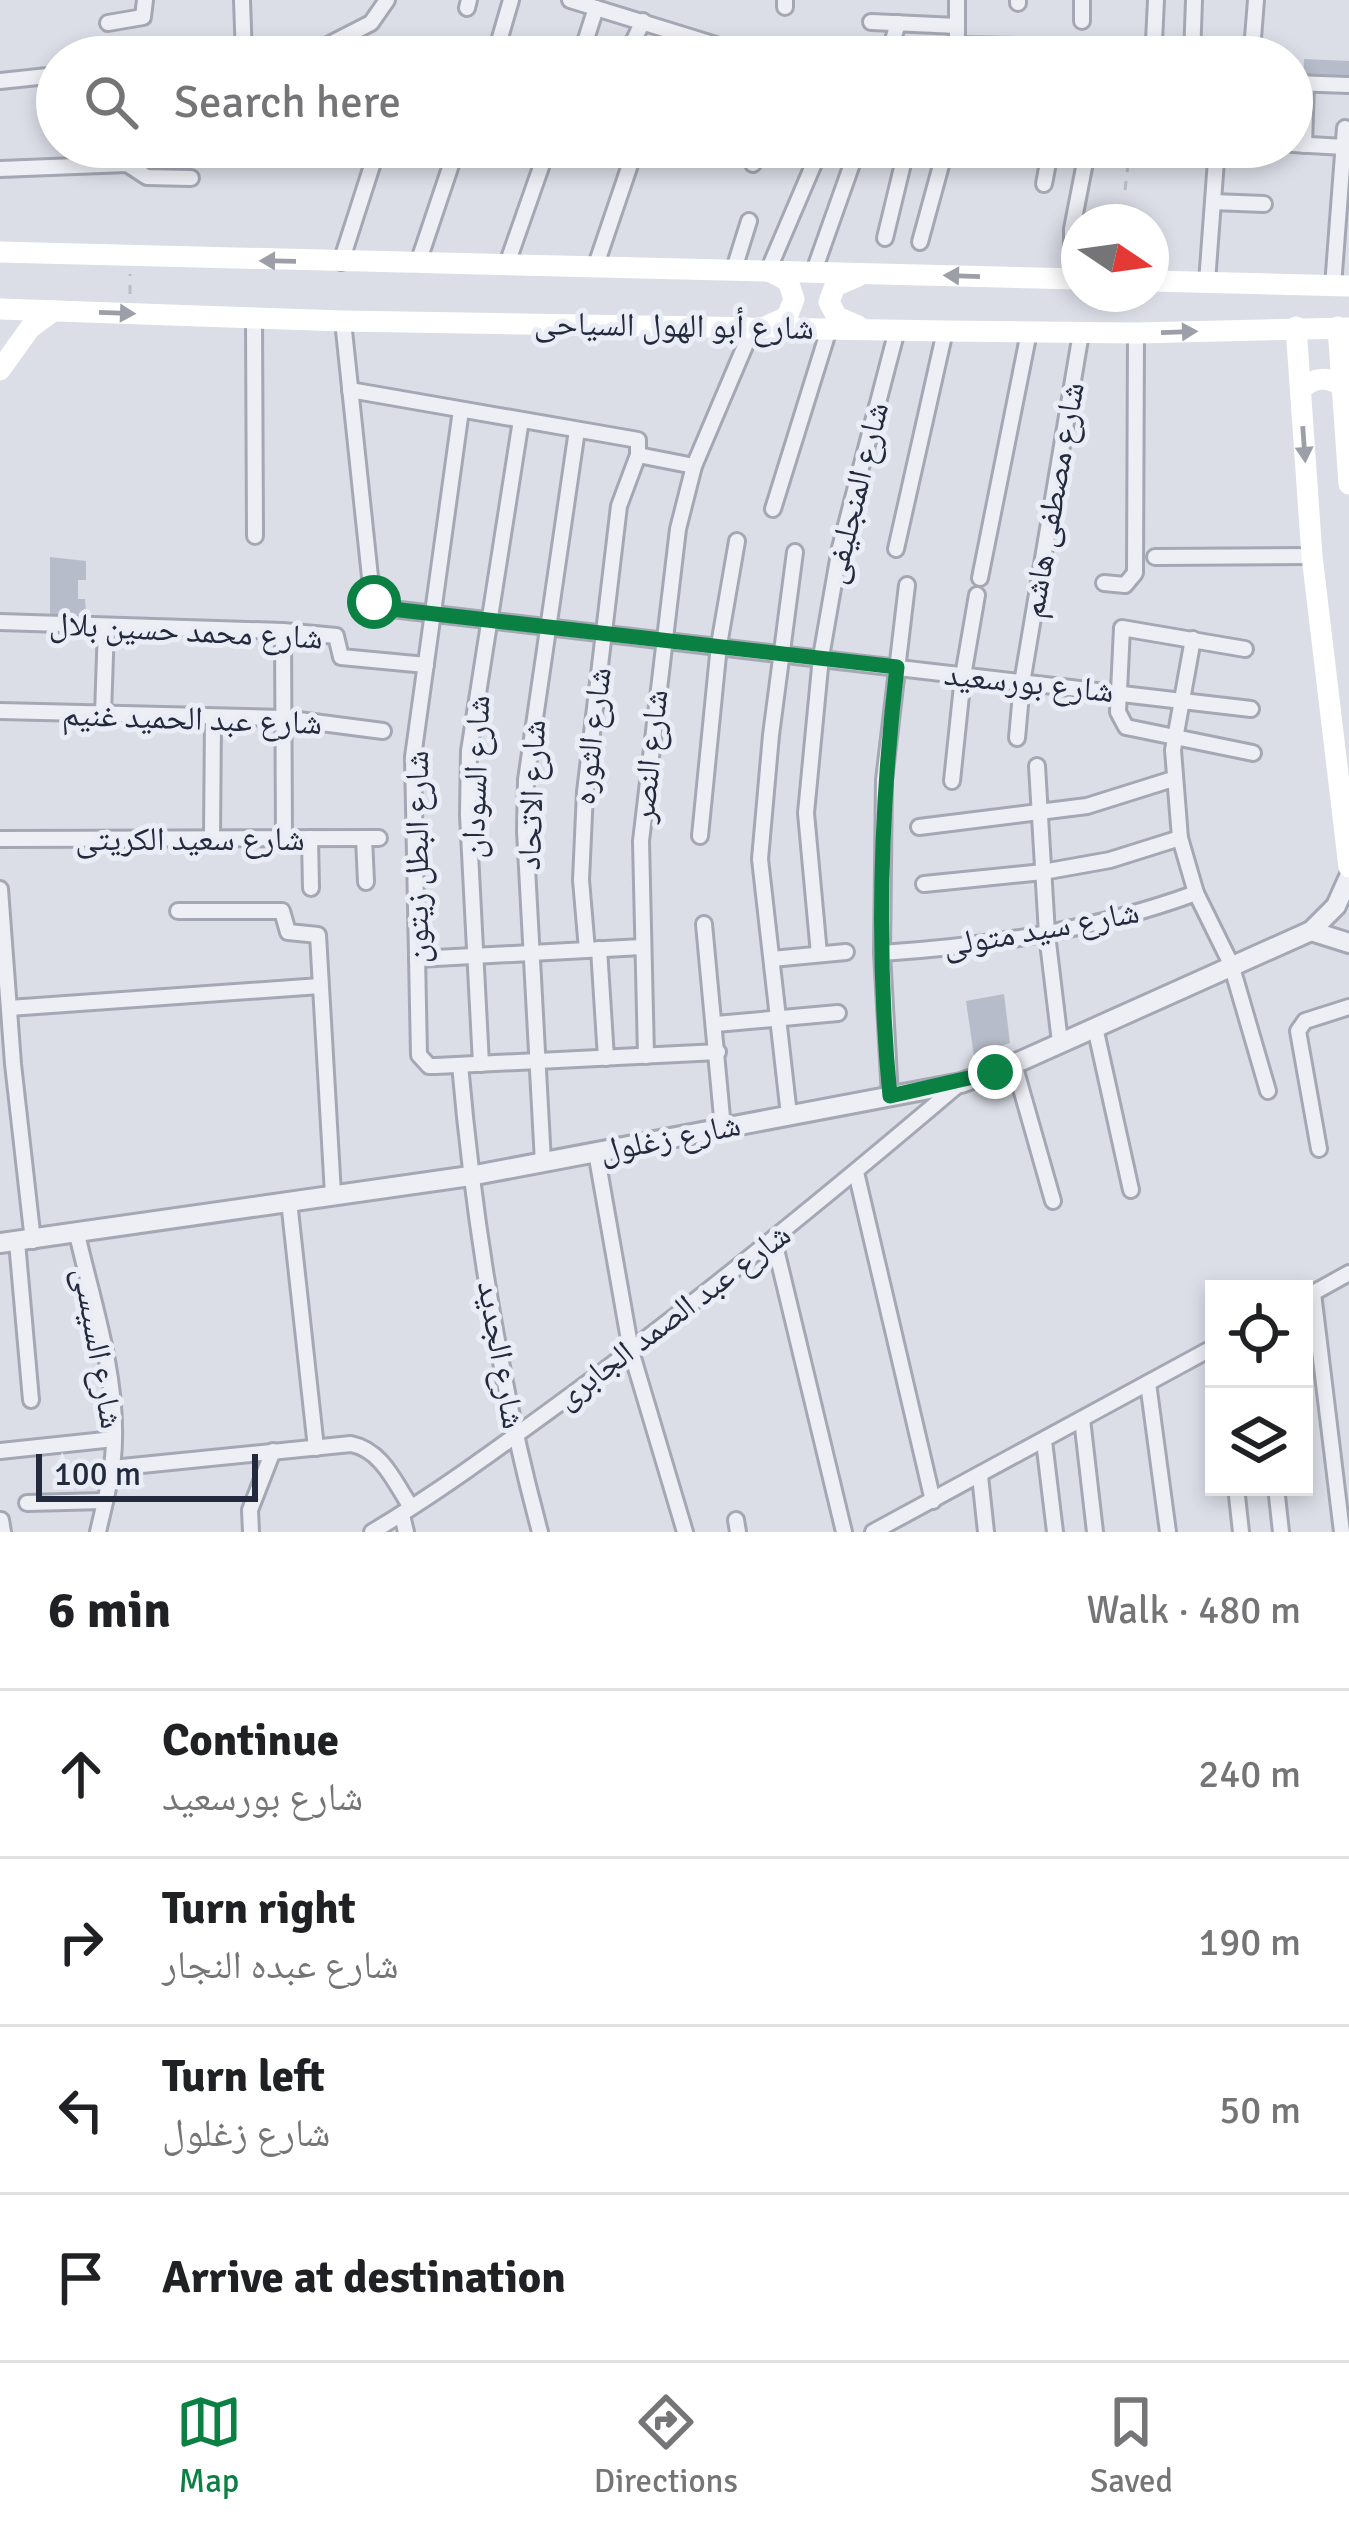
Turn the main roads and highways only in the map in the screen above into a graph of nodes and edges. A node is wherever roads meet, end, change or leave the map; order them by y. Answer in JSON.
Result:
{"nodes":[{"id":1,"x":0,"y":252,"type":"edge"},
{"id":2,"x":768,"y":271,"type":"junction"},
{"id":3,"x":870,"y":273,"type":"junction"},
{"id":4,"x":1061,"y":279,"type":"edge"},
{"id":5,"x":1169,"y":281,"type":"edge"},
{"id":6,"x":1341,"y":286,"type":"edge"},
{"id":7,"x":0,"y":309,"type":"edge"},
{"id":8,"x":53,"y":311,"type":"junction"},
{"id":9,"x":759,"y":327,"type":"junction"},
{"id":10,"x":1296,"y":327,"type":"junction"},
{"id":11,"x":1343,"y":327,"type":"edge"},
{"id":12,"x":868,"y":329,"type":"junction"},
{"id":13,"x":0,"y":370,"type":"edge"},
{"id":14,"x":1342,"y":387,"type":"junction"},
{"id":15,"x":1301,"y":389,"type":"junction"},
{"id":16,"x":1349,"y":484,"type":"edge"},
{"id":17,"x":1349,"y":867,"type":"edge"}],
"edges":[{"from":2,"to":1,"type":"main road","name":"شارع أبو الهول السياحى","one_way":true},
{"from":2,"to":3,"type":"main road","name":"شارع أبو الهول السياحى"},
{"from":2,"to":9,"type":"main road"},
{"from":4,"to":3,"type":"main road","name":"شارع أبو الهول السياحى","one_way":true},
{"from":3,"to":12,"type":"main road"},
{"from":5,"to":6,"type":"main road"},
{"from":7,"to":8,"type":"main road","name":"شارع أبو الهول السياحى"},
{"from":8,"to":9,"type":"main road","name":"شارع أبو الهول السياحى","one_way":true},
{"from":8,"to":13,"type":"main road"},
{"from":9,"to":12,"type":"main road","name":"شارع أبو الهول السياحى"},
{"from":10,"to":11,"type":"main road","name":"شارع أبو الهول السياحى"},
{"from":12,"to":10,"type":"main road","name":"شارع أبو الهول السياحى","one_way":true},
{"from":10,"to":15,"type":"main road"},
{"from":11,"to":14,"type":"main road"},
{"from":14,"to":15,"type":"main road"},
{"from":14,"to":16,"type":"main road"},
{"from":15,"to":17,"type":"main road","one_way":true}]}
